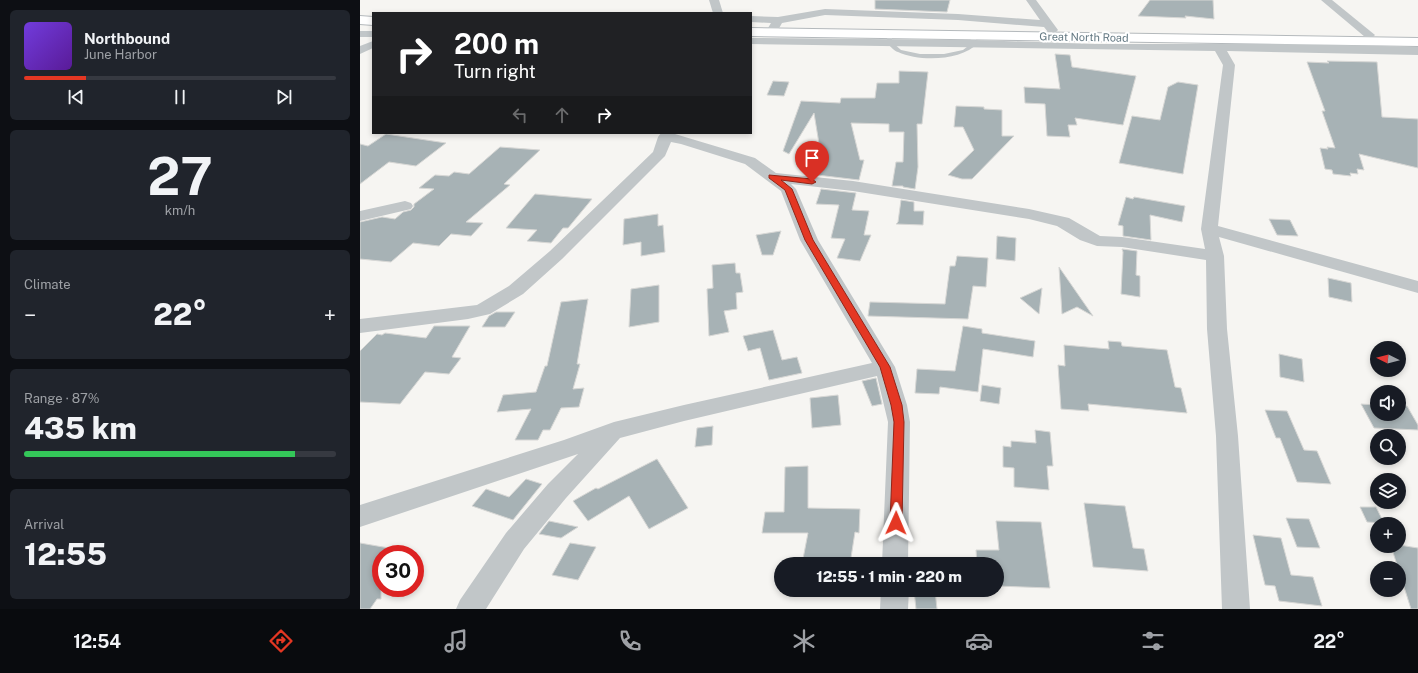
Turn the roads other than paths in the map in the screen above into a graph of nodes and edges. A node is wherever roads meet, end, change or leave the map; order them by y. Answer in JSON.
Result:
{"nodes":[{"id":1,"x":714,"y":0,"type":"edge"},
{"id":2,"x":1031,"y":0,"type":"edge"},
{"id":3,"x":1326,"y":0,"type":"edge"},
{"id":4,"x":829,"y":1,"type":"dead end"},
{"id":5,"x":718,"y":12,"type":"edge"},
{"id":6,"x":825,"y":12,"type":"junction"},
{"id":7,"x":958,"y":17,"type":"junction"},
{"id":8,"x":752,"y":19,"type":"edge"},
{"id":9,"x":360,"y":20,"type":"edge"},
{"id":10,"x":372,"y":21,"type":"edge"},
{"id":11,"x":776,"y":24,"type":"junction"},
{"id":12,"x":360,"y":26,"type":"edge"},
{"id":13,"x":372,"y":26,"type":"edge"},
{"id":14,"x":752,"y":27,"type":"edge"},
{"id":15,"x":1051,"y":27,"type":"junction"},
{"id":16,"x":956,"y":30,"type":"junction"},
{"id":17,"x":360,"y":34,"type":"edge"},
{"id":18,"x":372,"y":34,"type":"edge"},
{"id":19,"x":1368,"y":36,"type":"junction"},
{"id":20,"x":1418,"y":36,"type":"edge"},
{"id":21,"x":890,"y":38,"type":"junction"},
{"id":22,"x":974,"y":39,"type":"junction"},
{"id":23,"x":752,"y":40,"type":"edge"},
{"id":24,"x":1418,"y":42,"type":"edge"},
{"id":25,"x":372,"y":44,"type":"edge"},
{"id":26,"x":1219,"y":47,"type":"junction"},
{"id":27,"x":360,"y":50,"type":"edge"},
{"id":28,"x":1405,"y":51,"type":"junction"},
{"id":29,"x":1418,"y":51,"type":"edge"},
{"id":30,"x":1418,"y":63,"type":"edge"},
{"id":31,"x":667,"y":135,"type":"edge"},
{"id":32,"x":772,"y":177,"type":"junction"},
{"id":33,"x":405,"y":206,"type":"dead end"},
{"id":34,"x":360,"y":216,"type":"edge"},
{"id":35,"x":1209,"y":229,"type":"junction"},
{"id":36,"x":1216,"y":256,"type":"junction"},
{"id":37,"x":1418,"y":287,"type":"edge"},
{"id":38,"x":360,"y":326,"type":"edge"},
{"id":39,"x":885,"y":367,"type":"junction"},
{"id":40,"x":614,"y":431,"type":"junction"},
{"id":41,"x":360,"y":516,"type":"edge"},
{"id":42,"x":895,"y":557,"type":"edge"},
{"id":43,"x":894,"y":597,"type":"edge"},
{"id":44,"x":470,"y":609,"type":"edge"},
{"id":45,"x":894,"y":609,"type":"edge"},
{"id":46,"x":1236,"y":609,"type":"edge"}],
"edges":[{"from":1,"to":5,"type":"street"},
{"from":2,"to":15,"type":"street"},
{"from":3,"to":19,"type":"street"},
{"from":4,"to":6,"type":"street"},
{"from":6,"to":7,"type":"street"},
{"from":6,"to":11,"type":"street"},
{"from":7,"to":15,"type":"street"},
{"from":7,"to":16,"type":"street"},
{"from":8,"to":11,"type":"street"},
{"from":9,"to":10,"type":"main road"},
{"from":11,"to":14,"type":"main road","name":"Great North Road"},
{"from":11,"to":16,"type":"main road","name":"Great North Road"},
{"from":12,"to":13,"type":"main road"},
{"from":15,"to":16,"type":"main road","name":"Great North Road"},
{"from":15,"to":19,"type":"main road","name":"Great North Road"},
{"from":17,"to":18,"type":"street"},
{"from":19,"to":20,"type":"main road","name":"Great North Road"},
{"from":21,"to":22,"type":"main road","name":"Great North Road"},
{"from":21,"to":22,"type":"lane"},
{"from":21,"to":23,"type":"main road","name":"Great North Road"},
{"from":22,"to":24,"type":"main road","name":"Great North Road"},
{"from":22,"to":26,"type":"street"},
{"from":25,"to":27,"type":"street"},
{"from":26,"to":28,"type":"street"},
{"from":26,"to":35,"type":"street"},
{"from":28,"to":29,"type":"street"},
{"from":28,"to":30,"type":"street"},
{"from":31,"to":32,"type":"street"},
{"from":31,"to":38,"type":"street"},
{"from":32,"to":36,"type":"street"},
{"from":32,"to":39,"type":"street"},
{"from":33,"to":34,"type":"street"},
{"from":35,"to":36,"type":"street"},
{"from":35,"to":37,"type":"street"},
{"from":36,"to":46,"type":"street"},
{"from":39,"to":40,"type":"street"},
{"from":39,"to":42,"type":"street"},
{"from":40,"to":41,"type":"street"},
{"from":40,"to":44,"type":"street"},
{"from":43,"to":45,"type":"street"}]}
